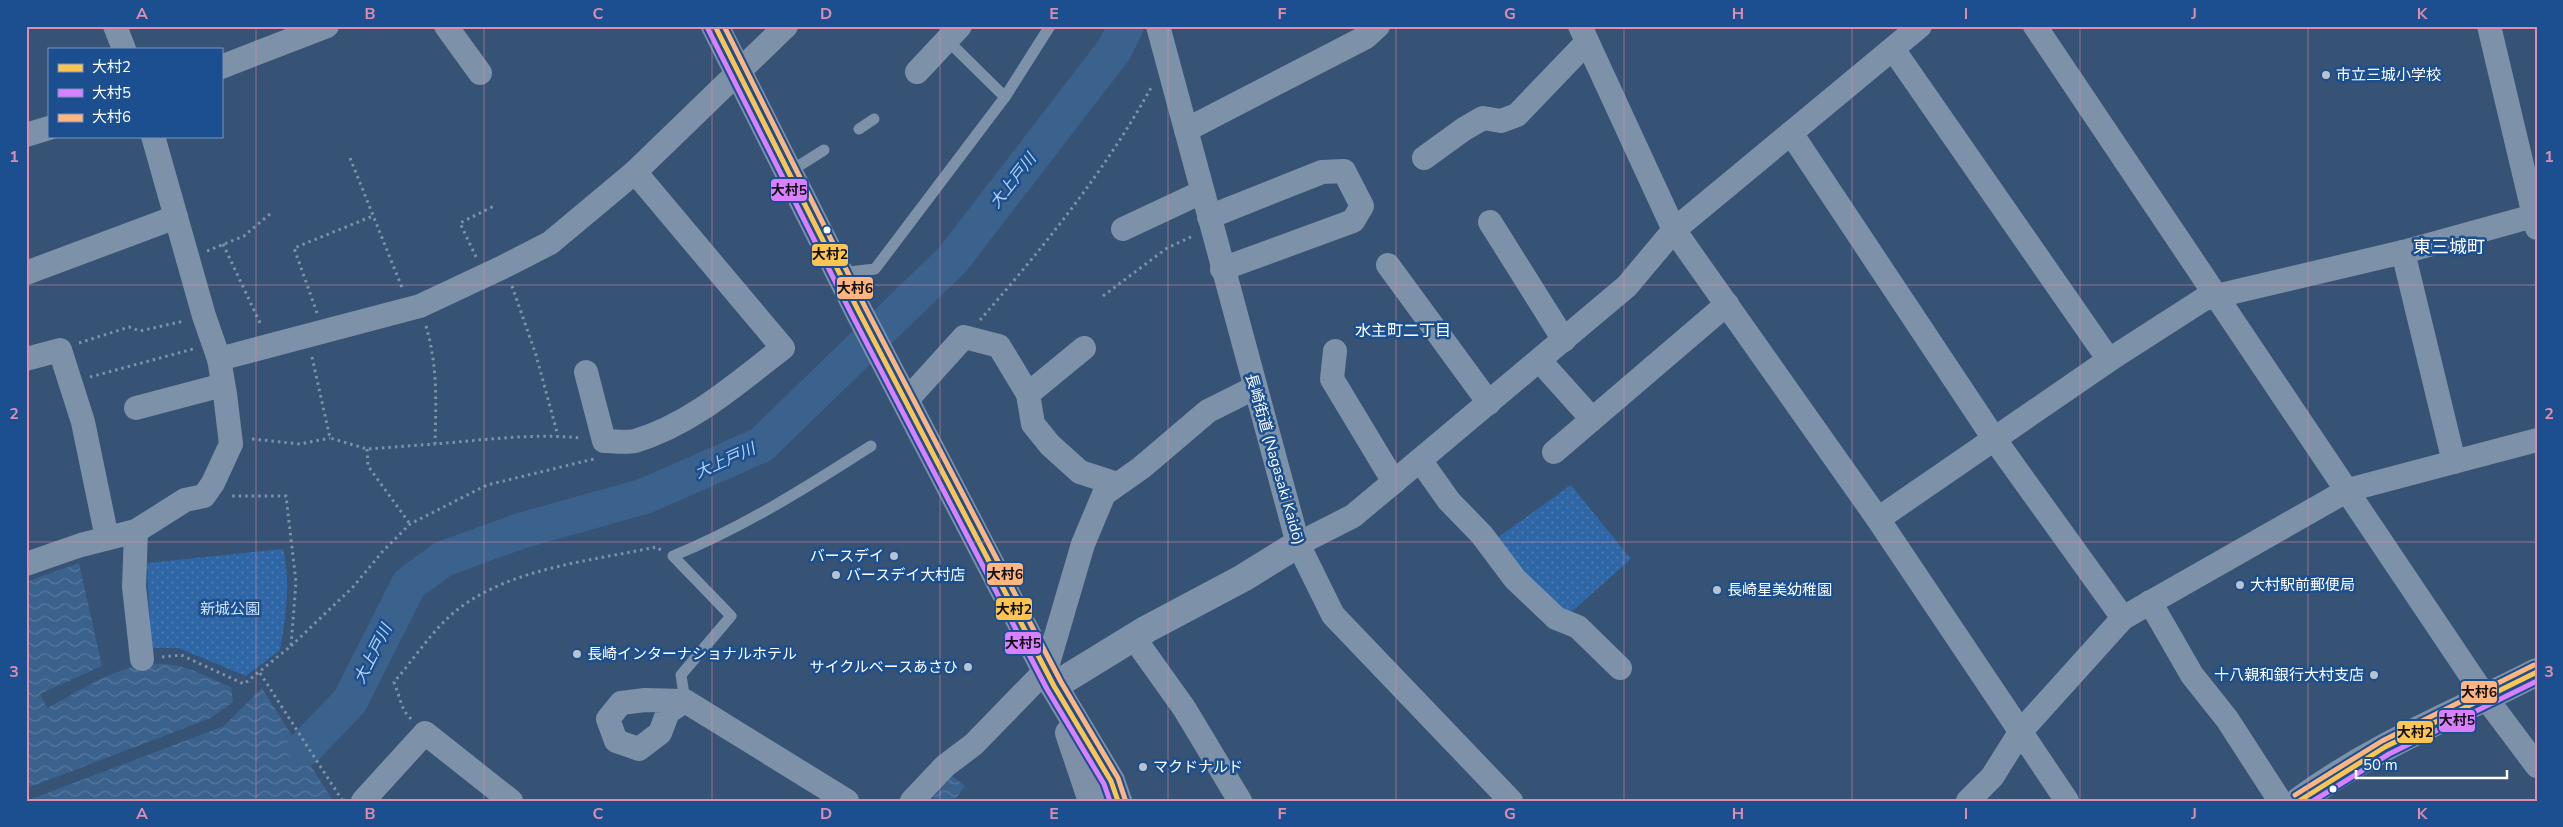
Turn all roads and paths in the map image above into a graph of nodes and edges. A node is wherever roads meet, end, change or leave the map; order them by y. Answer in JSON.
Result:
{"nodes":[{"id":1,"x":115,"y":26,"type":"edge"},
{"id":2,"x":327,"y":26,"type":"edge"},
{"id":3,"x":446,"y":26,"type":"edge"},
{"id":4,"x":715,"y":26,"type":"edge"},
{"id":5,"x":786,"y":26,"type":"edge"},
{"id":6,"x":1050,"y":26,"type":"edge"},
{"id":7,"x":1158,"y":26,"type":"edge"},
{"id":8,"x":1378,"y":26,"type":"edge"},
{"id":9,"x":1920,"y":26,"type":"edge"},
{"id":10,"x":2035,"y":26,"type":"edge"},
{"id":11,"x":2489,"y":26,"type":"edge"},
{"id":12,"x":954,"y":33,"type":"edge"},
{"id":13,"x":1584,"y":34,"type":"edge"},
{"id":14,"x":124,"y":48,"type":"edge"},
{"id":15,"x":1893,"y":49,"type":"junction"},
{"id":16,"x":1165,"y":55,"type":"junction"},
{"id":17,"x":222,"y":67,"type":"edge"},
{"id":18,"x":739,"y":72,"type":"junction"},
{"id":19,"x":917,"y":72,"type":"dead end"},
{"id":20,"x":480,"y":73,"type":"dead end"},
{"id":21,"x":1005,"y":97,"type":"junction"},
{"id":22,"x":874,"y":119,"type":"dead end"},
{"id":23,"x":48,"y":128,"type":"edge"},
{"id":24,"x":859,"y":129,"type":"dead end"},
{"id":25,"x":1186,"y":130,"type":"junction"},
{"id":26,"x":1791,"y":132,"type":"junction"},
{"id":27,"x":26,"y":135,"type":"edge"},
{"id":28,"x":153,"y":138,"type":"edge"},
{"id":29,"x":824,"y":150,"type":"dead end"},
{"id":30,"x":350,"y":158,"type":"dead end"},
{"id":31,"x":1424,"y":158,"type":"dead end"},
{"id":32,"x":634,"y":172,"type":"junction"},
{"id":33,"x":789,"y":172,"type":"junction"},
{"id":34,"x":1202,"y":192,"type":"junction"},
{"id":35,"x":496,"y":206,"type":"dead end"},
{"id":36,"x":270,"y":213,"type":"dead end"},
{"id":37,"x":373,"y":216,"type":"junction"},
{"id":38,"x":176,"y":217,"type":"junction"},
{"id":39,"x":2536,"y":220,"type":"edge"},
{"id":40,"x":1210,"y":222,"type":"junction"},
{"id":41,"x":1490,"y":222,"type":"dead end"},
{"id":42,"x":1123,"y":230,"type":"dead end"},
{"id":43,"x":1674,"y":230,"type":"junction"},
{"id":44,"x":223,"y":244,"type":"junction"},
{"id":45,"x":2403,"y":252,"type":"junction"},
{"id":46,"x":187,"y":258,"type":"junction"},
{"id":47,"x":1388,"y":265,"type":"dead end"},
{"id":48,"x":505,"y":266,"type":"junction"},
{"id":49,"x":1222,"y":269,"type":"junction"},
{"id":50,"x":26,"y":273,"type":"edge"},
{"id":51,"x":840,"y":273,"type":"junction"},
{"id":52,"x":484,"y":276,"type":"junction"},
{"id":53,"x":1103,"y":296,"type":"dead end"},
{"id":54,"x":2218,"y":297,"type":"junction"},
{"id":55,"x":1727,"y":304,"type":"junction"},
{"id":56,"x":415,"y":307,"type":"junction"},
{"id":57,"x":204,"y":316,"type":"junction"},
{"id":58,"x":967,"y":333,"type":"junction"},
{"id":59,"x":315,"y":334,"type":"junction"},
{"id":60,"x":1564,"y":340,"type":"junction"},
{"id":61,"x":270,"y":346,"type":"junction"},
{"id":62,"x":1084,"y":348,"type":"dead end"},
{"id":63,"x":60,"y":350,"type":"junction"},
{"id":64,"x":216,"y":351,"type":"junction"},
{"id":65,"x":1334,"y":352,"type":"dead end"},
{"id":66,"x":26,"y":359,"type":"edge"},
{"id":67,"x":2109,"y":360,"type":"junction"},
{"id":68,"x":1540,"y":361,"type":"junction"},
{"id":69,"x":586,"y":372,"type":"dead end"},
{"id":70,"x":70,"y":382,"type":"junction"},
{"id":71,"x":223,"y":385,"type":"junction"},
{"id":72,"x":1254,"y":388,"type":"junction"},
{"id":73,"x":1028,"y":394,"type":"junction"},
{"id":74,"x":904,"y":397,"type":"junction"},
{"id":75,"x":1489,"y":403,"type":"junction"},
{"id":76,"x":136,"y":408,"type":"dead end"},
{"id":77,"x":1592,"y":419,"type":"junction"},
{"id":78,"x":230,"y":436,"type":"junction"},
{"id":79,"x":558,"y":436,"type":"junction"},
{"id":80,"x":330,"y":438,"type":"junction"},
{"id":81,"x":1995,"y":440,"type":"junction"},
{"id":82,"x":2537,"y":440,"type":"edge"},
{"id":83,"x":435,"y":444,"type":"junction"},
{"id":84,"x":871,"y":446,"type":"dead end"},
{"id":85,"x":367,"y":449,"type":"junction"},
{"id":86,"x":604,"y":449,"type":"junction"},
{"id":87,"x":1554,"y":452,"type":"dead end"},
{"id":88,"x":1420,"y":460,"type":"junction"},
{"id":89,"x":2454,"y":462,"type":"junction"},
{"id":90,"x":1394,"y":482,"type":"junction"},
{"id":91,"x":1117,"y":484,"type":"junction"},
{"id":92,"x":2348,"y":490,"type":"junction"},
{"id":93,"x":204,"y":496,"type":"junction"},
{"id":94,"x":1878,"y":519,"type":"junction"},
{"id":95,"x":410,"y":524,"type":"junction"},
{"id":96,"x":136,"y":531,"type":"junction"},
{"id":97,"x":107,"y":538,"type":"junction"},
{"id":98,"x":1298,"y":544,"type":"junction"},
{"id":99,"x":673,"y":556,"type":"junction"},
{"id":100,"x":26,"y":564,"type":"edge"},
{"id":101,"x":2150,"y":602,"type":"junction"},
{"id":102,"x":2123,"y":618,"type":"junction"},
{"id":103,"x":1134,"y":638,"type":"junction"},
{"id":104,"x":291,"y":646,"type":"junction"},
{"id":105,"x":142,"y":659,"type":"joint"},
{"id":106,"x":1620,"y":668,"type":"dead end"},
{"id":107,"x":2537,"y":672,"type":"edge"},
{"id":108,"x":260,"y":673,"type":"junction"},
{"id":109,"x":1050,"y":678,"type":"junction"},
{"id":110,"x":2486,"y":698,"type":"junction"},
{"id":111,"x":684,"y":701,"type":"joint"},
{"id":112,"x":2021,"y":731,"type":"junction"},
{"id":113,"x":425,"y":734,"type":"junction"},
{"id":114,"x":2537,"y":766,"type":"edge"},
{"id":115,"x":342,"y":801,"type":"edge"},
{"id":116,"x":362,"y":801,"type":"edge"},
{"id":117,"x":511,"y":801,"type":"edge"},
{"id":118,"x":847,"y":801,"type":"edge"},
{"id":119,"x":912,"y":801,"type":"edge"},
{"id":120,"x":1092,"y":801,"type":"edge"},
{"id":121,"x":1118,"y":801,"type":"edge"},
{"id":122,"x":1240,"y":801,"type":"edge"},
{"id":123,"x":1511,"y":801,"type":"edge"},
{"id":124,"x":1968,"y":801,"type":"edge"},
{"id":125,"x":2067,"y":801,"type":"edge"},
{"id":126,"x":2280,"y":801,"type":"edge"},
{"id":127,"x":2299,"y":801,"type":"edge"}],
"edges":[{"from":1,"to":14,"type":"street"},
{"from":2,"to":17,"type":"street"},
{"from":3,"to":20,"type":"street"},
{"from":4,"to":18,"type":"highway"},
{"from":5,"to":18,"type":"street"},
{"from":6,"to":21,"type":"lane"},
{"from":7,"to":16,"type":"street","name":"長崎街道 (Nagasaki Kaidō)"},
{"from":8,"to":25,"type":"street"},
{"from":9,"to":15,"type":"street"},
{"from":10,"to":54,"type":"street"},
{"from":11,"to":39,"type":"street"},
{"from":12,"to":19,"type":"street"},
{"from":12,"to":21,"type":"lane"},
{"from":13,"to":31,"type":"street"},
{"from":13,"to":43,"type":"street"},
{"from":15,"to":26,"type":"street"},
{"from":15,"to":67,"type":"street"},
{"from":16,"to":25,"type":"street","name":"長崎街道 (Nagasaki Kaidō)"},
{"from":16,"to":58,"type":"path"},
{"from":18,"to":32,"type":"street"},
{"from":18,"to":33,"type":"highway"},
{"from":21,"to":51,"type":"lane"},
{"from":22,"to":24,"type":"lane"},
{"from":23,"to":27,"type":"street"},
{"from":25,"to":34,"type":"street","name":"長崎街道 (Nagasaki Kaidō)"},
{"from":26,"to":43,"type":"street"},
{"from":26,"to":81,"type":"street"},
{"from":28,"to":38,"type":"street"},
{"from":29,"to":33,"type":"lane"},
{"from":30,"to":37,"type":"path"},
{"from":32,"to":48,"type":"street"},
{"from":32,"to":86,"type":"street"},
{"from":33,"to":51,"type":"highway"},
{"from":34,"to":40,"type":"street","name":"長崎街道 (Nagasaki Kaidō)"},
{"from":34,"to":42,"type":"street"},
{"from":35,"to":52,"type":"path"},
{"from":36,"to":44,"type":"path"},
{"from":37,"to":56,"type":"path"},
{"from":37,"to":59,"type":"path"},
{"from":38,"to":46,"type":"street"},
{"from":38,"to":50,"type":"street"},
{"from":39,"to":45,"type":"street"},
{"from":40,"to":49,"type":"street","name":"長崎街道 (Nagasaki Kaidō)"},
{"from":40,"to":49,"type":"street"},
{"from":40,"to":53,"type":"path"},
{"from":41,"to":60,"type":"street"},
{"from":43,"to":55,"type":"street"},
{"from":43,"to":60,"type":"street"},
{"from":44,"to":46,"type":"path"},
{"from":44,"to":61,"type":"path"},
{"from":45,"to":54,"type":"street"},
{"from":45,"to":89,"type":"street"},
{"from":46,"to":57,"type":"street"},
{"from":47,"to":75,"type":"street"},
{"from":48,"to":52,"type":"street"},
{"from":48,"to":79,"type":"path"},
{"from":49,"to":72,"type":"street","name":"長崎街道 (Nagasaki Kaidō)"},
{"from":51,"to":74,"type":"highway"},
{"from":52,"to":56,"type":"street"},
{"from":54,"to":67,"type":"street"},
{"from":54,"to":92,"type":"street"},
{"from":55,"to":77,"type":"street"},
{"from":55,"to":94,"type":"street"},
{"from":56,"to":59,"type":"street"},
{"from":56,"to":83,"type":"path"},
{"from":57,"to":63,"type":"path"},
{"from":57,"to":64,"type":"street"},
{"from":58,"to":73,"type":"street"},
{"from":58,"to":74,"type":"street"},
{"from":59,"to":61,"type":"street"},
{"from":59,"to":80,"type":"path"},
{"from":60,"to":68,"type":"street"},
{"from":61,"to":64,"type":"street"},
{"from":62,"to":73,"type":"street"},
{"from":63,"to":66,"type":"street"},
{"from":63,"to":70,"type":"street"},
{"from":64,"to":70,"type":"path"},
{"from":64,"to":71,"type":"street"},
{"from":65,"to":90,"type":"street"},
{"from":67,"to":81,"type":"street"},
{"from":68,"to":75,"type":"street"},
{"from":68,"to":77,"type":"street"},
{"from":69,"to":86,"type":"street"},
{"from":70,"to":97,"type":"street"},
{"from":71,"to":76,"type":"street"},
{"from":71,"to":78,"type":"street"},
{"from":72,"to":91,"type":"street"},
{"from":72,"to":98,"type":"street","name":"長崎街道 (Nagasaki Kaidō)"},
{"from":73,"to":91,"type":"street"},
{"from":74,"to":109,"type":"highway"},
{"from":75,"to":88,"type":"street"},
{"from":77,"to":87,"type":"street"},
{"from":78,"to":80,"type":"path"},
{"from":78,"to":93,"type":"street"},
{"from":79,"to":83,"type":"path"},
{"from":79,"to":86,"type":"path"},
{"from":80,"to":85,"type":"path"},
{"from":81,"to":94,"type":"street"},
{"from":81,"to":102,"type":"street"},
{"from":82,"to":89,"type":"street"},
{"from":83,"to":85,"type":"path"},
{"from":84,"to":99,"type":"lane"},
{"from":85,"to":95,"type":"path"},
{"from":86,"to":95,"type":"path"},
{"from":88,"to":90,"type":"street"},
{"from":88,"to":106,"type":"street"},
{"from":89,"to":92,"type":"street"},
{"from":90,"to":98,"type":"street"},
{"from":91,"to":109,"type":"street"},
{"from":92,"to":101,"type":"street"},
{"from":92,"to":110,"type":"street"},
{"from":93,"to":96,"type":"street"},
{"from":93,"to":104,"type":"path"},
{"from":94,"to":112,"type":"street"},
{"from":95,"to":104,"type":"path"},
{"from":96,"to":97,"type":"street"},
{"from":96,"to":105,"type":"street"},
{"from":97,"to":100,"type":"street"},
{"from":98,"to":103,"type":"street"},
{"from":98,"to":123,"type":"street","name":"長崎街道 (Nagasaki Kaidō)"},
{"from":99,"to":111,"type":"lane"},
{"from":99,"to":113,"type":"path"},
{"from":101,"to":102,"type":"street"},
{"from":101,"to":126,"type":"street"},
{"from":102,"to":112,"type":"street"},
{"from":103,"to":109,"type":"street"},
{"from":103,"to":122,"type":"street"},
{"from":104,"to":108,"type":"path"},
{"from":105,"to":108,"type":"path"},
{"from":107,"to":110,"type":"street"},
{"from":108,"to":115,"type":"path"},
{"from":109,"to":119,"type":"street"},
{"from":109,"to":120,"type":"highway"},
{"from":109,"to":121,"type":"highway"},
{"from":110,"to":114,"type":"street"},
{"from":110,"to":127,"type":"street"},
{"from":111,"to":118,"type":"street"},
{"from":112,"to":124,"type":"street"},
{"from":112,"to":125,"type":"street"},
{"from":113,"to":116,"type":"street"},
{"from":113,"to":117,"type":"street"}]}
